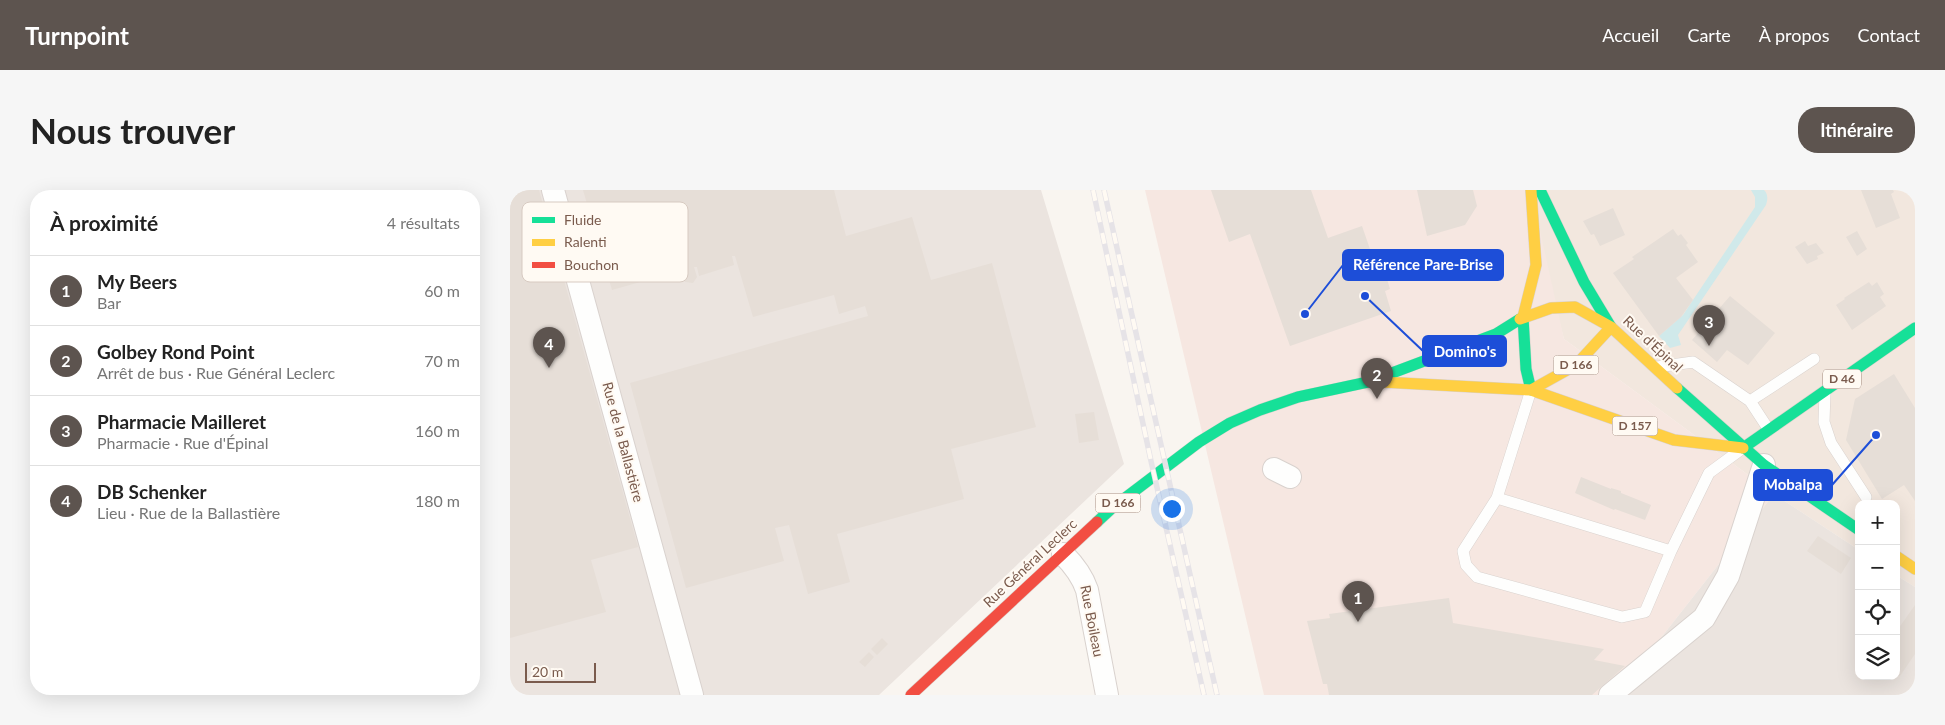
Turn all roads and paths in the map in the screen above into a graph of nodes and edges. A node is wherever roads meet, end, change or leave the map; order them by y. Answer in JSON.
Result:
{"nodes":[{"id":1,"x":1530,"y":190,"type":"edge"},
{"id":2,"x":1540,"y":190,"type":"edge"},
{"id":3,"x":578,"y":282,"type":"edge"},
{"id":4,"x":1523,"y":317,"type":"junction"},
{"id":5,"x":1611,"y":326,"type":"junction"},
{"id":6,"x":1915,"y":328,"type":"edge"},
{"id":7,"x":1814,"y":359,"type":"dead end"},
{"id":8,"x":1655,"y":368,"type":"junction"},
{"id":9,"x":1368,"y":382,"type":"junction"},
{"id":10,"x":1531,"y":390,"type":"junction"},
{"id":11,"x":1825,"y":391,"type":"junction"},
{"id":12,"x":1750,"y":401,"type":"junction"},
{"id":13,"x":1769,"y":430,"type":"junction"},
{"id":14,"x":1743,"y":448,"type":"junction"},
{"id":15,"x":1764,"y":465,"type":"junction"},
{"id":16,"x":1866,"y":497,"type":"dead end"},
{"id":17,"x":1497,"y":498,"type":"junction"},
{"id":18,"x":1855,"y":527,"type":"edge"},
{"id":19,"x":1671,"y":551,"type":"junction"},
{"id":20,"x":1063,"y":554,"type":"junction"},
{"id":21,"x":1900,"y":559,"type":"edge"},
{"id":22,"x":1915,"y":569,"type":"edge"},
{"id":23,"x":692,"y":695,"type":"edge"},
{"id":24,"x":911,"y":695,"type":"edge"},
{"id":25,"x":1107,"y":695,"type":"edge"},
{"id":26,"x":1610,"y":695,"type":"edge"}],
"edges":[{"from":1,"to":4,"type":"main road"},
{"from":2,"to":5,"type":"main road","name":"Rue d'Épinal"},
{"from":3,"to":23,"type":"street","name":"Rue de la Ballastière"},
{"from":4,"to":5,"type":"main road","number":"D 166"},
{"from":4,"to":9,"type":"main road","name":"Rue Général Leclerc","number":"D 166"},
{"from":4,"to":10,"type":"main road"},
{"from":5,"to":8,"type":"main road","name":"Rue d'Épinal"},
{"from":5,"to":10,"type":"main road","number":"D 166"},
{"from":6,"to":11,"type":"main road","number":"D 46"},
{"from":7,"to":12,"type":"lane"},
{"from":8,"to":12,"type":"lane"},
{"from":8,"to":14,"type":"main road","name":"Rue d'Épinal"},
{"from":9,"to":10,"type":"main road","name":"Rue Général Leclerc","number":"D 166"},
{"from":9,"to":20,"type":"main road","name":"Rue Général Leclerc","number":"D 166"},
{"from":10,"to":14,"type":"main road","number":"D 157"},
{"from":10,"to":17,"type":"lane"},
{"from":11,"to":13,"type":"main road","number":"D 46"},
{"from":11,"to":16,"type":"lane"},
{"from":12,"to":13,"type":"lane"},
{"from":13,"to":14,"type":"main road","number":"D 46"},
{"from":14,"to":15,"type":"main road","name":"Rue d'Épinal"},
{"from":14,"to":19,"type":"lane"},
{"from":15,"to":18,"type":"main road","name":"Rue d'Épinal"},
{"from":15,"to":26,"type":"street"},
{"from":17,"to":19,"type":"lane"},
{"from":17,"to":19,"type":"lane"},
{"from":20,"to":24,"type":"main road","name":"Rue Général Leclerc","number":"D 166"},
{"from":20,"to":25,"type":"street","name":"Rue Boileau"},
{"from":21,"to":22,"type":"main road"}]}
